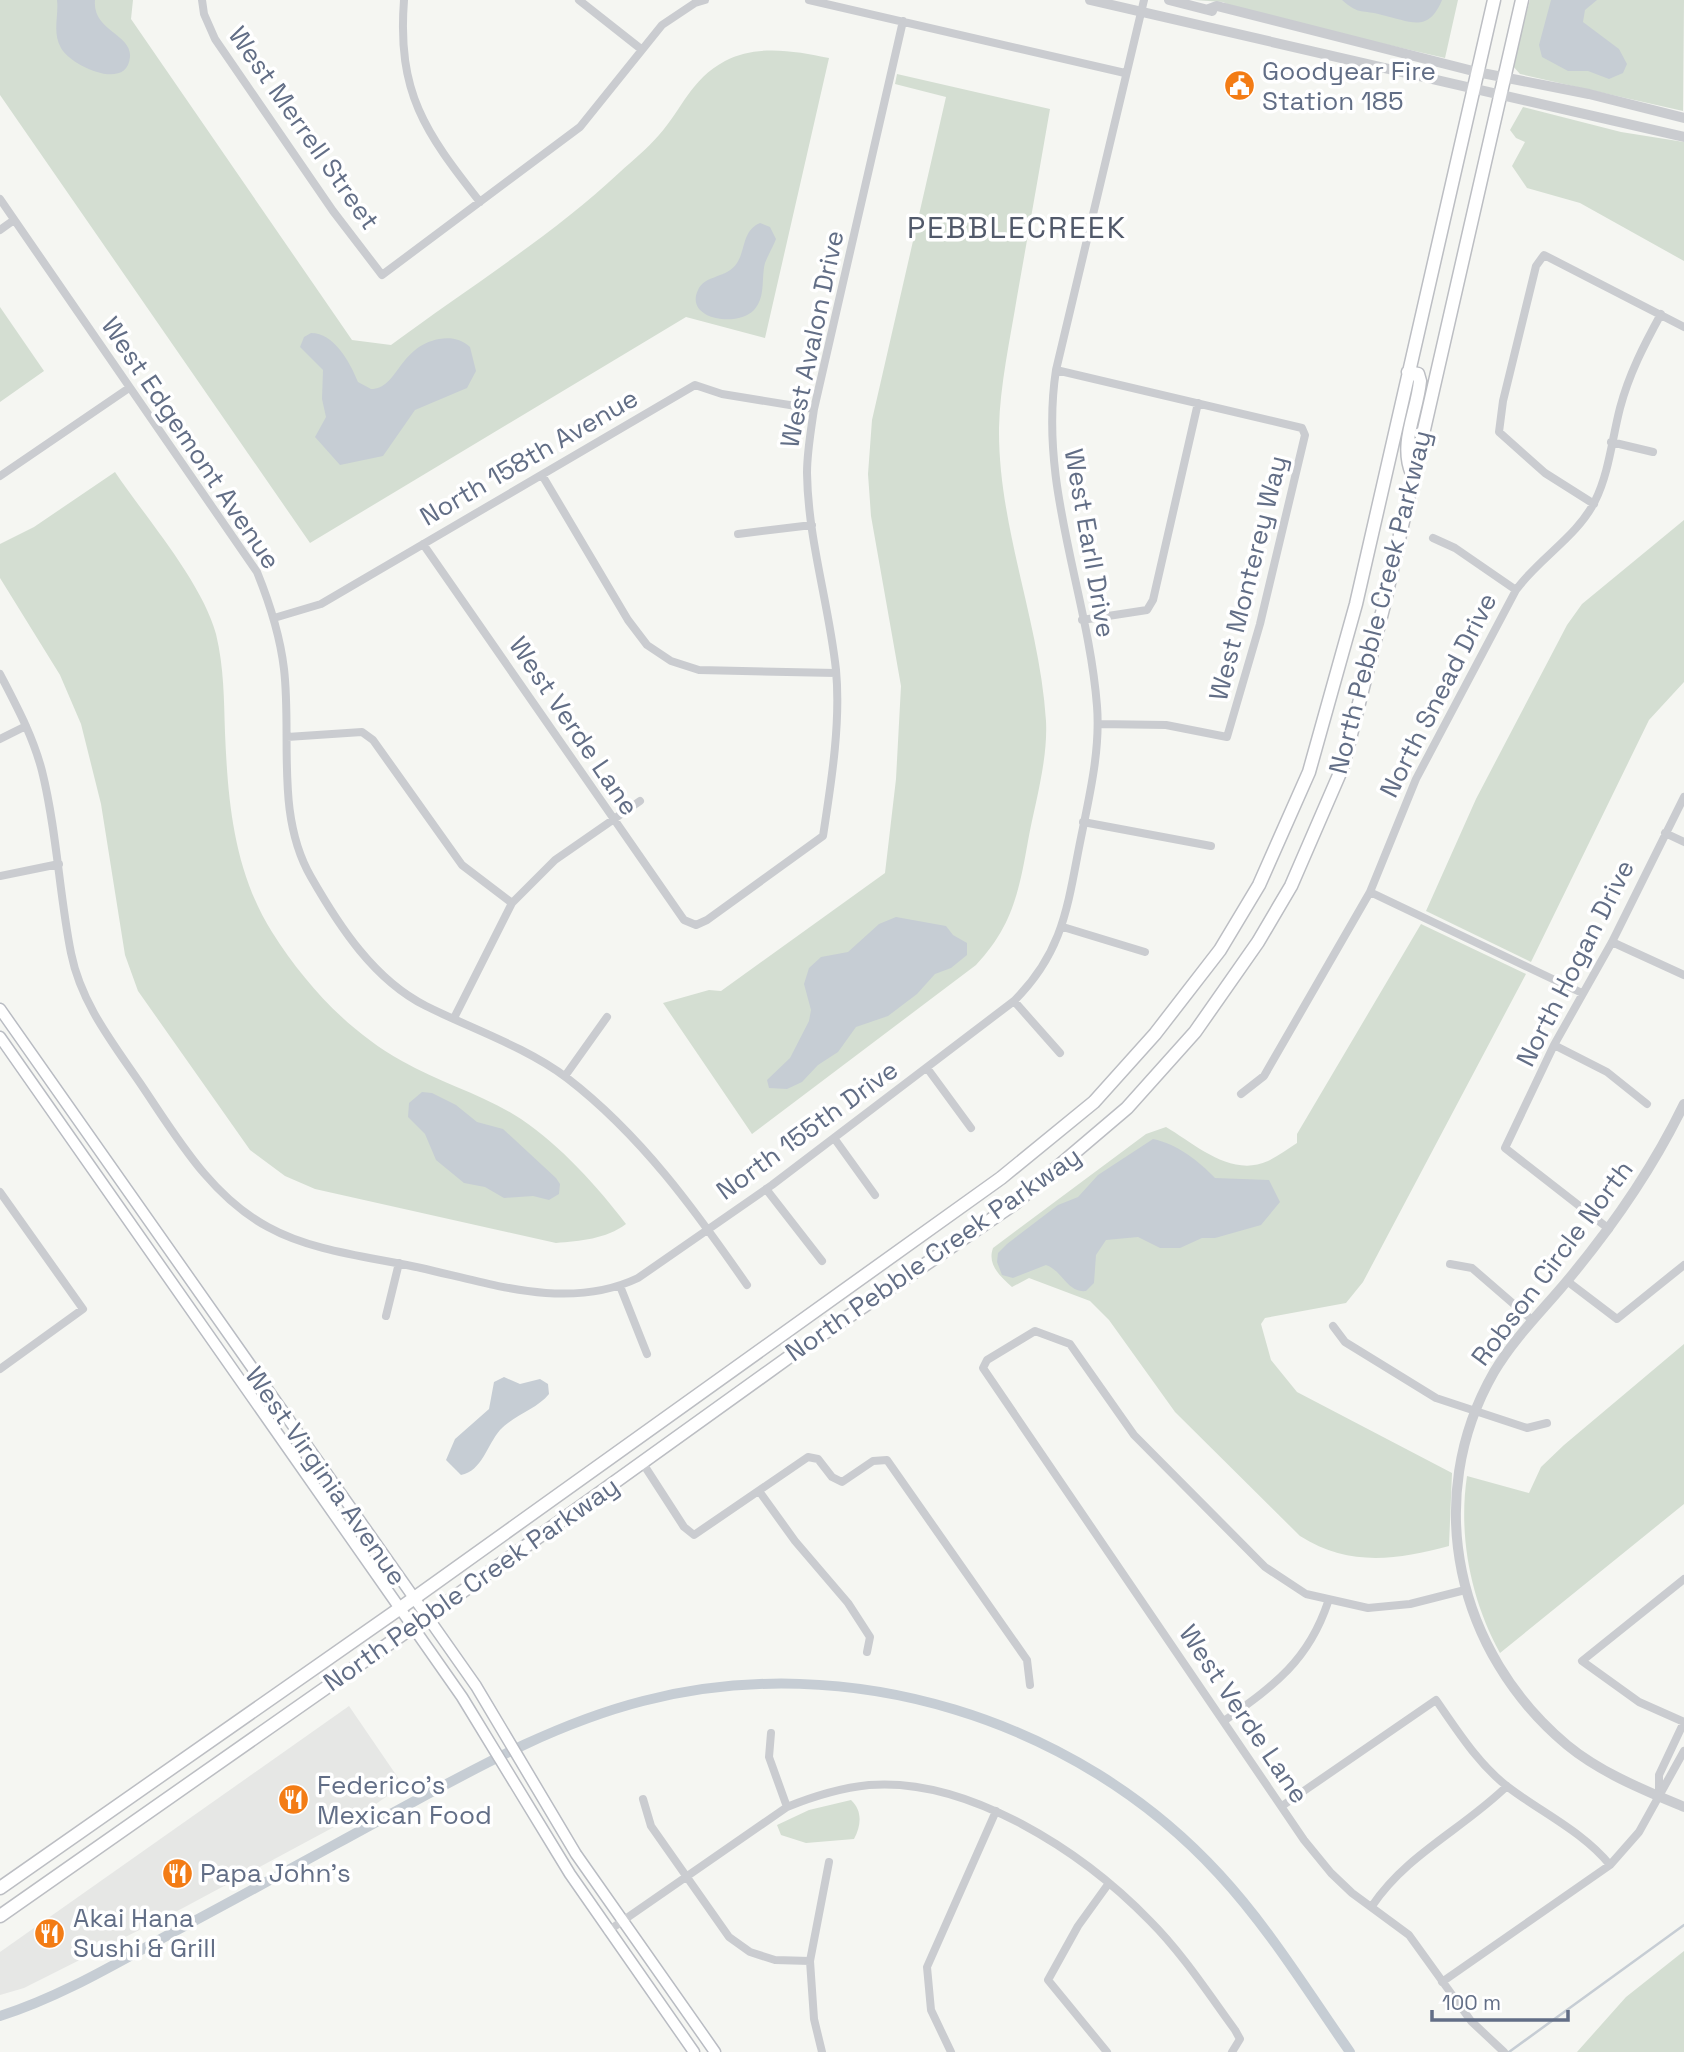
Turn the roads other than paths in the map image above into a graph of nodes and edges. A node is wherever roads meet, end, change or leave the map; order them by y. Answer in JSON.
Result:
{"nodes":[{"id":1,"x":202,"y":0,"type":"edge"},
{"id":2,"x":404,"y":0,"type":"edge"},
{"id":3,"x":579,"y":0,"type":"edge"},
{"id":4,"x":705,"y":0,"type":"edge"},
{"id":5,"x":809,"y":0,"type":"edge"},
{"id":6,"x":1090,"y":0,"type":"edge"},
{"id":7,"x":1144,"y":0,"type":"edge"},
{"id":8,"x":1169,"y":0,"type":"edge"},
{"id":9,"x":1494,"y":0,"type":"edge"},
{"id":10,"x":1522,"y":0,"type":"edge"},
{"id":11,"x":1141,"y":12,"type":"junction"},
{"id":12,"x":903,"y":21,"type":"junction"},
{"id":13,"x":1307,"y":31,"type":"junction"},
{"id":14,"x":1302,"y":48,"type":"junction"},
{"id":15,"x":641,"y":49,"type":"junction"},
{"id":16,"x":1477,"y":72,"type":"junction"},
{"id":17,"x":1125,"y":73,"type":"junction"},
{"id":18,"x":1502,"y":77,"type":"junction"},
{"id":19,"x":1474,"y":88,"type":"junction"},
{"id":20,"x":1499,"y":94,"type":"junction"},
{"id":21,"x":1589,"y":94,"type":"junction"},
{"id":22,"x":1585,"y":114,"type":"junction"},
{"id":23,"x":1684,"y":118,"type":"edge"},
{"id":24,"x":1684,"y":137,"type":"edge"},
{"id":25,"x":0,"y":199,"type":"edge"},
{"id":26,"x":480,"y":202,"type":"junction"},
{"id":27,"x":14,"y":219,"type":"junction"},
{"id":28,"x":0,"y":229,"type":"edge"},
{"id":29,"x":1661,"y":314,"type":"junction"},
{"id":30,"x":1684,"y":327,"type":"edge"},
{"id":31,"x":1056,"y":370,"type":"junction"},
{"id":32,"x":1408,"y":372,"type":"junction"},
{"id":33,"x":129,"y":388,"type":"junction"},
{"id":34,"x":1198,"y":403,"type":"junction"},
{"id":35,"x":814,"y":409,"type":"junction"},
{"id":36,"x":1611,"y":442,"type":"junction"},
{"id":37,"x":1653,"y":452,"type":"dead end"},
{"id":38,"x":542,"y":475,"type":"junction"},
{"id":39,"x":1412,"y":475,"type":"junction"},
{"id":40,"x":0,"y":476,"type":"edge"},
{"id":41,"x":1594,"y":504,"type":"junction"},
{"id":42,"x":812,"y":525,"type":"junction"},
{"id":43,"x":738,"y":534,"type":"dead end"},
{"id":44,"x":1433,"y":538,"type":"dead end"},
{"id":45,"x":422,"y":544,"type":"junction"},
{"id":46,"x":1516,"y":590,"type":"junction"},
{"id":47,"x":274,"y":618,"type":"junction"},
{"id":48,"x":1082,"y":620,"type":"junction"},
{"id":49,"x":836,"y":673,"type":"junction"},
{"id":50,"x":0,"y":674,"type":"edge"},
{"id":51,"x":1098,"y":724,"type":"junction"},
{"id":52,"x":26,"y":726,"type":"junction"},
{"id":53,"x":287,"y":737,"type":"junction"},
{"id":54,"x":0,"y":738,"type":"edge"},
{"id":55,"x":1684,"y":797,"type":"edge"},
{"id":56,"x":640,"y":801,"type":"dead end"},
{"id":57,"x":613,"y":820,"type":"junction"},
{"id":58,"x":1083,"y":822,"type":"junction"},
{"id":59,"x":1665,"y":834,"type":"junction"},
{"id":60,"x":1684,"y":842,"type":"edge"},
{"id":61,"x":1211,"y":846,"type":"dead end"},
{"id":62,"x":59,"y":864,"type":"junction"},
{"id":63,"x":0,"y":876,"type":"edge"},
{"id":64,"x":1370,"y":892,"type":"junction"},
{"id":65,"x":512,"y":903,"type":"junction"},
{"id":66,"x":696,"y":925,"type":"joint"},
{"id":67,"x":1063,"y":926,"type":"junction"},
{"id":68,"x":1612,"y":942,"type":"junction"},
{"id":69,"x":1145,"y":952,"type":"dead end"},
{"id":70,"x":1684,"y":975,"type":"edge"},
{"id":71,"x":1582,"y":993,"type":"junction"},
{"id":72,"x":1014,"y":1001,"type":"junction"},
{"id":73,"x":0,"y":1009,"type":"edge"},
{"id":74,"x":607,"y":1017,"type":"dead end"},
{"id":75,"x":454,"y":1018,"type":"junction"},
{"id":76,"x":0,"y":1037,"type":"edge"},
{"id":77,"x":1554,"y":1045,"type":"junction"},
{"id":78,"x":1060,"y":1053,"type":"dead end"},
{"id":79,"x":927,"y":1068,"type":"junction"},
{"id":80,"x":565,"y":1076,"type":"junction"},
{"id":81,"x":1241,"y":1094,"type":"dead end"},
{"id":82,"x":1647,"y":1104,"type":"dead end"},
{"id":83,"x":1684,"y":1104,"type":"edge"},
{"id":84,"x":971,"y":1128,"type":"dead end"},
{"id":85,"x":834,"y":1138,"type":"junction"},
{"id":86,"x":766,"y":1189,"type":"junction"},
{"id":87,"x":0,"y":1192,"type":"edge"},
{"id":88,"x":875,"y":1195,"type":"dead end"},
{"id":89,"x":708,"y":1229,"type":"junction"},
{"id":90,"x":1609,"y":1229,"type":"junction"},
{"id":91,"x":822,"y":1261,"type":"dead end"},
{"id":92,"x":399,"y":1263,"type":"junction"},
{"id":93,"x":1450,"y":1264,"type":"dead end"},
{"id":94,"x":1684,"y":1265,"type":"edge"},
{"id":95,"x":1567,"y":1281,"type":"junction"},
{"id":96,"x":747,"y":1285,"type":"dead end"},
{"id":97,"x":620,"y":1286,"type":"junction"},
{"id":98,"x":843,"y":1288,"type":"junction"},
{"id":99,"x":857,"y":1310,"type":"junction"},
{"id":100,"x":386,"y":1316,"type":"dead end"},
{"id":101,"x":1532,"y":1320,"type":"junction"},
{"id":102,"x":1333,"y":1326,"type":"dead end"},
{"id":103,"x":647,"y":1354,"type":"dead end"},
{"id":104,"x":0,"y":1369,"type":"edge"},
{"id":105,"x":1476,"y":1412,"type":"junction"},
{"id":106,"x":1548,"y":1423,"type":"dead end"},
{"id":107,"x":628,"y":1444,"type":"junction"},
{"id":108,"x":642,"y":1462,"type":"junction"},
{"id":109,"x":759,"y":1491,"type":"junction"},
{"id":110,"x":1684,"y":1579,"type":"edge"},
{"id":111,"x":1465,"y":1590,"type":"junction"},
{"id":112,"x":413,"y":1599,"type":"junction"},
{"id":113,"x":1328,"y":1602,"type":"junction"},
{"id":114,"x":399,"y":1609,"type":"junction"},
{"id":115,"x":427,"y":1617,"type":"junction"},
{"id":116,"x":412,"y":1627,"type":"junction"},
{"id":117,"x":867,"y":1652,"type":"dead end"},
{"id":118,"x":1030,"y":1685,"type":"dead end"},
{"id":119,"x":1224,"y":1721,"type":"junction"},
{"id":120,"x":1684,"y":1722,"type":"edge"},
{"id":121,"x":771,"y":1733,"type":"dead end"},
{"id":122,"x":1684,"y":1751,"type":"edge"},
{"id":123,"x":1507,"y":1786,"type":"junction"},
{"id":124,"x":1659,"y":1796,"type":"junction"},
{"id":125,"x":643,"y":1799,"type":"dead end"},
{"id":126,"x":1282,"y":1806,"type":"junction"},
{"id":127,"x":787,"y":1807,"type":"junction"},
{"id":128,"x":1684,"y":1807,"type":"edge"},
{"id":129,"x":996,"y":1811,"type":"junction"},
{"id":130,"x":829,"y":1863,"type":"dead end"},
{"id":131,"x":1610,"y":1864,"type":"junction"},
{"id":132,"x":685,"y":1876,"type":"junction"},
{"id":133,"x":1109,"y":1883,"type":"junction"},
{"id":134,"x":0,"y":1888,"type":"edge"},
{"id":135,"x":1372,"y":1906,"type":"junction"},
{"id":136,"x":0,"y":1916,"type":"edge"},
{"id":137,"x":622,"y":1921,"type":"junction"},
{"id":138,"x":608,"y":1931,"type":"junction"},
{"id":139,"x":810,"y":1961,"type":"junction"},
{"id":140,"x":1442,"y":1982,"type":"junction"},
{"id":141,"x":694,"y":2052,"type":"edge"},
{"id":142,"x":715,"y":2052,"type":"edge"},
{"id":143,"x":822,"y":2052,"type":"edge"},
{"id":144,"x":951,"y":2052,"type":"edge"},
{"id":145,"x":1107,"y":2052,"type":"edge"},
{"id":146,"x":1232,"y":2052,"type":"edge"},
{"id":147,"x":1504,"y":2052,"type":"edge"}],
"edges":[{"from":1,"to":26,"type":"street","name":"West Merrell Street"},
{"from":2,"to":26,"type":"street"},
{"from":3,"to":15,"type":"street"},
{"from":4,"to":15,"type":"street"},
{"from":5,"to":12,"type":"street"},
{"from":6,"to":11,"type":"street"},
{"from":7,"to":11,"type":"street","name":"West Earll Drive"},
{"from":8,"to":13,"type":"street"},
{"from":9,"to":16,"type":"main road","name":"North Pebble Creek Parkway"},
{"from":10,"to":18,"type":"main road","name":"North Pebble Creek Parkway"},
{"from":11,"to":14,"type":"street"},
{"from":11,"to":17,"type":"street","name":"West Earll Drive"},
{"from":12,"to":17,"type":"street"},
{"from":12,"to":35,"type":"street","name":"West Avalon Drive"},
{"from":13,"to":14,"type":"street"},
{"from":13,"to":16,"type":"street"},
{"from":14,"to":19,"type":"street"},
{"from":15,"to":26,"type":"street"},
{"from":16,"to":18,"type":"street"},
{"from":16,"to":19,"type":"main road","name":"North Pebble Creek Parkway"},
{"from":17,"to":31,"type":"street","name":"West Earll Drive"},
{"from":18,"to":20,"type":"main road","name":"North Pebble Creek Parkway"},
{"from":18,"to":21,"type":"street"},
{"from":19,"to":20,"type":"street"},
{"from":19,"to":32,"type":"main road","name":"North Pebble Creek Parkway"},
{"from":20,"to":22,"type":"street"},
{"from":20,"to":39,"type":"main road","name":"North Pebble Creek Parkway"},
{"from":21,"to":22,"type":"street"},
{"from":21,"to":23,"type":"street"},
{"from":22,"to":24,"type":"street"},
{"from":25,"to":27,"type":"street","name":"West Edgemont Avenue"},
{"from":27,"to":28,"type":"street"},
{"from":27,"to":33,"type":"street","name":"West Edgemont Avenue"},
{"from":29,"to":30,"type":"street"},
{"from":29,"to":36,"type":"street","name":"North Snead Drive"},
{"from":29,"to":41,"type":"street"},
{"from":31,"to":34,"type":"street"},
{"from":31,"to":48,"type":"street","name":"West Earll Drive"},
{"from":32,"to":39,"type":"main road"},
{"from":32,"to":98,"type":"main road","name":"North Pebble Creek Parkway"},
{"from":33,"to":40,"type":"street"},
{"from":33,"to":47,"type":"street","name":"West Edgemont Avenue"},
{"from":34,"to":48,"type":"street"},
{"from":34,"to":51,"type":"street","name":"West Monterey Way"},
{"from":35,"to":38,"type":"street","name":"North 158th Avenue"},
{"from":35,"to":42,"type":"street","name":"West Avalon Drive"},
{"from":36,"to":37,"type":"street"},
{"from":36,"to":41,"type":"street","name":"North Snead Drive"},
{"from":38,"to":45,"type":"street","name":"North 158th Avenue"},
{"from":38,"to":49,"type":"street"},
{"from":39,"to":99,"type":"main road","name":"North Pebble Creek Parkway"},
{"from":41,"to":46,"type":"street","name":"North Snead Drive"},
{"from":42,"to":43,"type":"street"},
{"from":42,"to":49,"type":"street","name":"West Avalon Drive"},
{"from":44,"to":46,"type":"street"},
{"from":45,"to":47,"type":"street","name":"North 158th Avenue"},
{"from":45,"to":57,"type":"street","name":"West Verde Lane"},
{"from":46,"to":64,"type":"street","name":"North Snead Drive"},
{"from":47,"to":53,"type":"street","name":"West Edgemont Avenue"},
{"from":48,"to":51,"type":"street","name":"West Earll Drive"},
{"from":49,"to":66,"type":"street","name":"West Avalon Drive"},
{"from":50,"to":52,"type":"street"},
{"from":51,"to":58,"type":"street","name":"West Earll Drive"},
{"from":52,"to":54,"type":"street"},
{"from":52,"to":62,"type":"street"},
{"from":53,"to":65,"type":"street"},
{"from":53,"to":75,"type":"street","name":"West Edgemont Avenue"},
{"from":55,"to":59,"type":"street","name":"North Hogan Drive"},
{"from":56,"to":57,"type":"street"},
{"from":57,"to":65,"type":"street"},
{"from":57,"to":66,"type":"street","name":"West Verde Lane"},
{"from":58,"to":61,"type":"street"},
{"from":58,"to":67,"type":"street","name":"West Earll Drive"},
{"from":59,"to":60,"type":"street"},
{"from":59,"to":68,"type":"street","name":"North Hogan Drive"},
{"from":62,"to":63,"type":"street"},
{"from":62,"to":92,"type":"street"},
{"from":64,"to":71,"type":"street"},
{"from":64,"to":81,"type":"street","name":"North Snead Drive"},
{"from":65,"to":75,"type":"street"},
{"from":67,"to":69,"type":"street"},
{"from":67,"to":72,"type":"street","name":"West Earll Drive"},
{"from":68,"to":70,"type":"street"},
{"from":68,"to":71,"type":"street","name":"North Hogan Drive"},
{"from":71,"to":77,"type":"street","name":"North Hogan Drive"},
{"from":72,"to":78,"type":"street"},
{"from":72,"to":79,"type":"street","name":"North 155th Drive"},
{"from":73,"to":112,"type":"main road","name":"West Virginia Avenue"},
{"from":74,"to":80,"type":"street"},
{"from":75,"to":80,"type":"street","name":"West Edgemont Avenue"},
{"from":76,"to":114,"type":"main road","name":"West Virginia Avenue"},
{"from":77,"to":82,"type":"street"},
{"from":77,"to":90,"type":"street","name":"North Hogan Drive"},
{"from":79,"to":84,"type":"street"},
{"from":79,"to":85,"type":"street","name":"North 155th Drive"},
{"from":80,"to":89,"type":"street","name":"West Edgemont Avenue"},
{"from":83,"to":90,"type":"street","name":"Robson Circle North"},
{"from":85,"to":86,"type":"street","name":"North 155th Drive"},
{"from":85,"to":88,"type":"street"},
{"from":86,"to":89,"type":"street","name":"North 155th Drive"},
{"from":86,"to":91,"type":"street"},
{"from":87,"to":104,"type":"street"},
{"from":89,"to":96,"type":"street","name":"West Edgemont Avenue"},
{"from":89,"to":97,"type":"street","name":"North 155th Drive"},
{"from":90,"to":95,"type":"street","name":"Robson Circle North"},
{"from":92,"to":97,"type":"street"},
{"from":92,"to":100,"type":"street"},
{"from":93,"to":101,"type":"street"},
{"from":94,"to":95,"type":"street"},
{"from":95,"to":101,"type":"street","name":"Robson Circle North"},
{"from":97,"to":103,"type":"street"},
{"from":98,"to":99,"type":"main road"},
{"from":98,"to":107,"type":"main road","name":"North Pebble Creek Parkway"},
{"from":99,"to":108,"type":"main road","name":"North Pebble Creek Parkway"},
{"from":101,"to":105,"type":"street","name":"Robson Circle North"},
{"from":102,"to":105,"type":"street"},
{"from":105,"to":106,"type":"street"},
{"from":105,"to":111,"type":"street","name":"Robson Circle North"},
{"from":107,"to":108,"type":"main road"},
{"from":107,"to":112,"type":"main road","name":"North Pebble Creek Parkway"},
{"from":108,"to":109,"type":"street"},
{"from":108,"to":115,"type":"main road","name":"North Pebble Creek Parkway"},
{"from":109,"to":117,"type":"street"},
{"from":109,"to":118,"type":"street"},
{"from":110,"to":120,"type":"street"},
{"from":111,"to":113,"type":"street"},
{"from":111,"to":124,"type":"street","name":"Robson Circle North"},
{"from":112,"to":114,"type":"main road","name":"North Pebble Creek Parkway"},
{"from":112,"to":115,"type":"main road","name":"West Virginia Avenue"},
{"from":113,"to":119,"type":"street"},
{"from":113,"to":119,"type":"street","name":"West Verde Lane"},
{"from":114,"to":116,"type":"main road","name":"West Virginia Avenue"},
{"from":114,"to":134,"type":"main road","name":"North Pebble Creek Parkway"},
{"from":115,"to":116,"type":"main road","name":"North Pebble Creek Parkway"},
{"from":115,"to":137,"type":"main road","name":"West Virginia Avenue"},
{"from":116,"to":136,"type":"main road","name":"North Pebble Creek Parkway"},
{"from":116,"to":138,"type":"main road","name":"West Virginia Avenue"},
{"from":119,"to":126,"type":"street","name":"West Verde Lane"},
{"from":120,"to":124,"type":"street"},
{"from":121,"to":127,"type":"street"},
{"from":122,"to":124,"type":"street"},
{"from":123,"to":126,"type":"street"},
{"from":123,"to":131,"type":"street"},
{"from":123,"to":135,"type":"street"},
{"from":124,"to":128,"type":"street","name":"Robson Circle North"},
{"from":124,"to":131,"type":"street"},
{"from":125,"to":132,"type":"street"},
{"from":126,"to":135,"type":"street","name":"West Verde Lane"},
{"from":127,"to":129,"type":"street"},
{"from":127,"to":132,"type":"street"},
{"from":129,"to":133,"type":"street"},
{"from":129,"to":144,"type":"street"},
{"from":130,"to":139,"type":"street"},
{"from":131,"to":140,"type":"street"},
{"from":132,"to":137,"type":"street"},
{"from":132,"to":139,"type":"street"},
{"from":133,"to":145,"type":"street"},
{"from":133,"to":146,"type":"street"},
{"from":135,"to":140,"type":"street","name":"West Verde Lane"},
{"from":137,"to":138,"type":"street"},
{"from":137,"to":142,"type":"main road","name":"West Virginia Avenue"},
{"from":138,"to":141,"type":"main road","name":"West Virginia Avenue"},
{"from":139,"to":143,"type":"street"},
{"from":140,"to":147,"type":"street","name":"West Verde Lane"}]}
